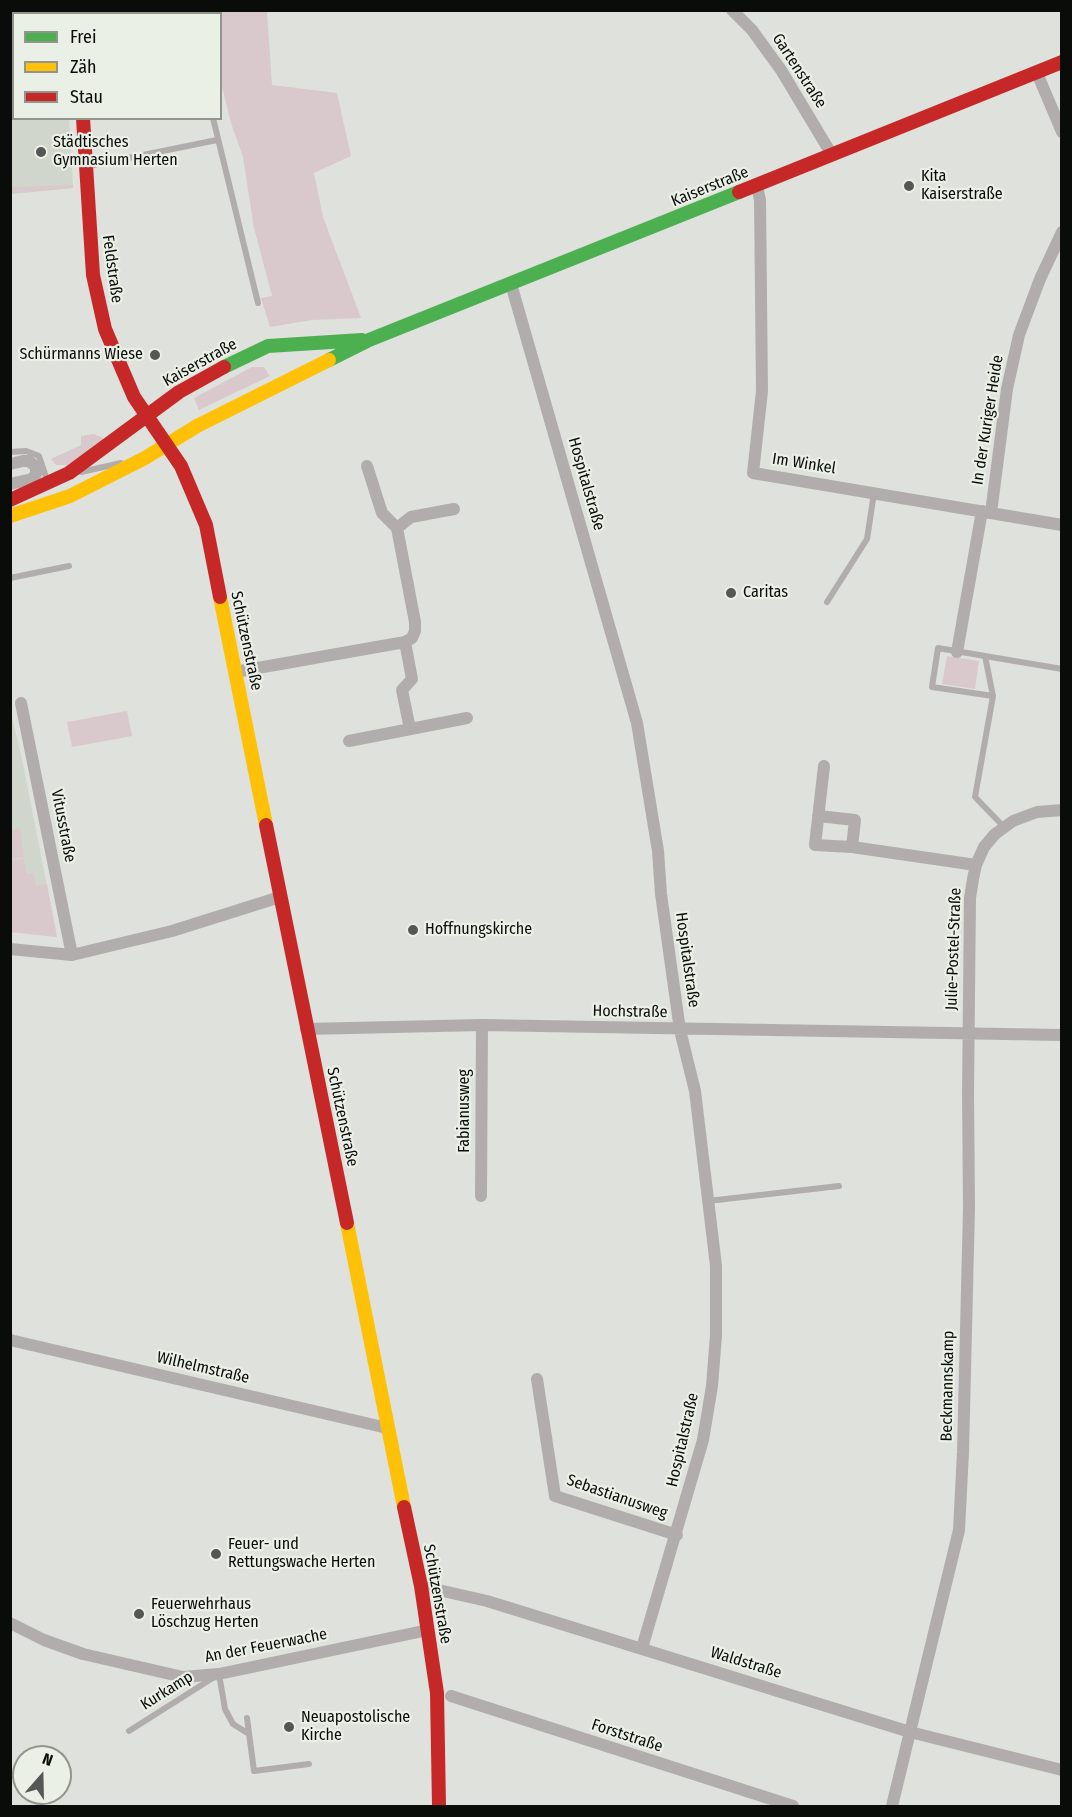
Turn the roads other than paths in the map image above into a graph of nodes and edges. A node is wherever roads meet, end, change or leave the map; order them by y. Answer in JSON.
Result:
{"nodes":[{"id":1,"x":732,"y":10,"type":"edge"},
{"id":2,"x":1062,"y":62,"type":"edge"},
{"id":3,"x":1037,"y":73,"type":"junction"},
{"id":4,"x":83,"y":120,"type":"edge"},
{"id":5,"x":213,"y":120,"type":"edge"},
{"id":6,"x":1062,"y":132,"type":"edge"},
{"id":7,"x":217,"y":140,"type":"junction"},
{"id":8,"x":832,"y":155,"type":"junction"},
{"id":9,"x":85,"y":166,"type":"junction"},
{"id":10,"x":757,"y":186,"type":"junction"},
{"id":11,"x":1062,"y":232,"type":"edge"},
{"id":12,"x":511,"y":284,"type":"junction"},
{"id":13,"x":258,"y":303,"type":"dead end"},
{"id":14,"x":369,"y":340,"type":"junction"},
{"id":15,"x":147,"y":414,"type":"junction"},
{"id":16,"x":167,"y":444,"type":"junction"},
{"id":17,"x":10,"y":452,"type":"edge"},
{"id":18,"x":145,"y":458,"type":"junction"},
{"id":19,"x":10,"y":464,"type":"edge"},
{"id":20,"x":367,"y":466,"type":"dead end"},
{"id":21,"x":69,"y":473,"type":"junction"},
{"id":22,"x":46,"y":477,"type":"junction"},
{"id":23,"x":10,"y":486,"type":"edge"},
{"id":24,"x":874,"y":493,"type":"junction"},
{"id":25,"x":10,"y":500,"type":"edge"},
{"id":26,"x":454,"y":508,"type":"dead end"},
{"id":27,"x":987,"y":512,"type":"junction"},
{"id":28,"x":10,"y":516,"type":"edge"},
{"id":29,"x":1062,"y":525,"type":"edge"},
{"id":30,"x":397,"y":528,"type":"junction"},
{"id":31,"x":69,"y":566,"type":"dead end"},
{"id":32,"x":10,"y":578,"type":"edge"},
{"id":33,"x":827,"y":602,"type":"dead end"},
{"id":34,"x":405,"y":642,"type":"junction"},
{"id":35,"x":957,"y":652,"type":"junction"},
{"id":36,"x":985,"y":656,"type":"junction"},
{"id":37,"x":1062,"y":669,"type":"edge"},
{"id":38,"x":235,"y":672,"type":"junction"},
{"id":39,"x":993,"y":696,"type":"junction"},
{"id":40,"x":16,"y":704,"type":"edge"},
{"id":41,"x":467,"y":718,"type":"dead end"},
{"id":42,"x":410,"y":729,"type":"junction"},
{"id":43,"x":349,"y":741,"type":"dead end"},
{"id":44,"x":824,"y":766,"type":"dead end"},
{"id":45,"x":1062,"y":810,"type":"edge"},
{"id":46,"x":818,"y":816,"type":"junction"},
{"id":47,"x":1004,"y":828,"type":"junction"},
{"id":48,"x":852,"y":847,"type":"junction"},
{"id":49,"x":975,"y":866,"type":"junction"},
{"id":50,"x":280,"y":897,"type":"junction"},
{"id":51,"x":10,"y":949,"type":"edge"},
{"id":52,"x":72,"y":955,"type":"junction"},
{"id":53,"x":482,"y":1025,"type":"junction"},
{"id":54,"x":306,"y":1029,"type":"junction"},
{"id":55,"x":680,"y":1030,"type":"junction"},
{"id":56,"x":969,"y":1035,"type":"junction"},
{"id":57,"x":1062,"y":1035,"type":"edge"},
{"id":58,"x":839,"y":1186,"type":"dead end"},
{"id":59,"x":481,"y":1196,"type":"dead end"},
{"id":60,"x":707,"y":1201,"type":"junction"},
{"id":61,"x":10,"y":1340,"type":"edge"},
{"id":62,"x":537,"y":1379,"type":"dead end"},
{"id":63,"x":387,"y":1428,"type":"junction"},
{"id":64,"x":676,"y":1535,"type":"junction"},
{"id":65,"x":421,"y":1586,"type":"junction"},
{"id":66,"x":10,"y":1623,"type":"edge"},
{"id":67,"x":428,"y":1630,"type":"junction"},
{"id":68,"x":642,"y":1648,"type":"junction"},
{"id":69,"x":219,"y":1674,"type":"junction"},
{"id":70,"x":451,"y":1696,"type":"dead end"},
{"id":71,"x":247,"y":1718,"type":"dead end"},
{"id":72,"x":129,"y":1731,"type":"dead end"},
{"id":73,"x":910,"y":1732,"type":"junction"},
{"id":74,"x":249,"y":1734,"type":"junction"},
{"id":75,"x":309,"y":1764,"type":"dead end"},
{"id":76,"x":1062,"y":1770,"type":"edge"},
{"id":77,"x":439,"y":1806,"type":"edge"},
{"id":78,"x":793,"y":1806,"type":"edge"},
{"id":79,"x":892,"y":1806,"type":"edge"}],
"edges":[{"from":1,"to":8,"type":"street","name":"Gartenstraße"},
{"from":2,"to":3,"type":"main road","name":"Kaiserstraße"},
{"from":3,"to":6,"type":"street"},
{"from":3,"to":8,"type":"main road","name":"Kaiserstraße"},
{"from":4,"to":9,"type":"main road","name":"Feldstraße"},
{"from":5,"to":7,"type":"lane"},
{"from":7,"to":9,"type":"lane"},
{"from":7,"to":13,"type":"lane"},
{"from":8,"to":10,"type":"main road","name":"Kaiserstraße"},
{"from":9,"to":15,"type":"main road","name":"Feldstraße"},
{"from":10,"to":12,"type":"main road","name":"Kaiserstraße"},
{"from":10,"to":24,"type":"street","name":"Im Winkel"},
{"from":11,"to":27,"type":"street","name":"In der Kuriger Heide"},
{"from":12,"to":14,"type":"main road","name":"Kaiserstraße"},
{"from":12,"to":55,"type":"street","name":"Hospitalstraße"},
{"from":14,"to":15,"type":"main road","name":"Kaiserstraße"},
{"from":14,"to":16,"type":"main road","name":"Kaiserstraße"},
{"from":15,"to":16,"type":"main road","name":"Feldstraße"},
{"from":15,"to":21,"type":"main road","name":"Kaiserstraße"},
{"from":16,"to":18,"type":"main road","name":"Kaiserstraße"},
{"from":16,"to":38,"type":"main road","name":"Schützenstraße"},
{"from":17,"to":22,"type":"lane"},
{"from":18,"to":21,"type":"lane","name":"Kaiserstraße"},
{"from":18,"to":28,"type":"main road","name":"Kaiserstraße"},
{"from":19,"to":23,"type":"street"},
{"from":20,"to":30,"type":"street"},
{"from":21,"to":22,"type":"lane"},
{"from":21,"to":25,"type":"main road","name":"Kaiserstraße"},
{"from":22,"to":23,"type":"lane"},
{"from":24,"to":27,"type":"street","name":"Im Winkel"},
{"from":24,"to":33,"type":"lane"},
{"from":26,"to":30,"type":"street"},
{"from":27,"to":29,"type":"street","name":"Im Winkel"},
{"from":27,"to":35,"type":"street"},
{"from":30,"to":34,"type":"street"},
{"from":31,"to":32,"type":"lane"},
{"from":34,"to":38,"type":"street"},
{"from":34,"to":42,"type":"street"},
{"from":35,"to":36,"type":"lane"},
{"from":35,"to":39,"type":"lane"},
{"from":36,"to":37,"type":"lane"},
{"from":36,"to":39,"type":"lane"},
{"from":38,"to":50,"type":"main road","name":"Schützenstraße"},
{"from":39,"to":47,"type":"lane"},
{"from":40,"to":52,"type":"street","name":"Vitusstraße"},
{"from":41,"to":42,"type":"street"},
{"from":42,"to":43,"type":"street"},
{"from":44,"to":46,"type":"street","name":"Julie-Postel-Straße"},
{"from":45,"to":47,"type":"street","name":"Julie-Postel-Straße"},
{"from":46,"to":48,"type":"street"},
{"from":46,"to":48,"type":"street","name":"Julie-Postel-Straße"},
{"from":47,"to":49,"type":"street","name":"Julie-Postel-Straße"},
{"from":48,"to":49,"type":"street","name":"Julie-Postel-Straße"},
{"from":49,"to":56,"type":"street","name":"Julie-Postel-Straße"},
{"from":50,"to":52,"type":"street"},
{"from":50,"to":54,"type":"main road","name":"Schützenstraße"},
{"from":51,"to":52,"type":"street"},
{"from":53,"to":54,"type":"street","name":"Hochstraße"},
{"from":53,"to":55,"type":"street","name":"Hochstraße"},
{"from":53,"to":59,"type":"street","name":"Fabianusweg"},
{"from":54,"to":63,"type":"main road","name":"Schützenstraße"},
{"from":55,"to":56,"type":"street","name":"Hochstraße"},
{"from":55,"to":60,"type":"street","name":"Hospitalstraße"},
{"from":56,"to":57,"type":"street","name":"Hochstraße"},
{"from":56,"to":73,"type":"street","name":"Beckmannskamp"},
{"from":58,"to":60,"type":"lane"},
{"from":60,"to":64,"type":"street","name":"Hospitalstraße"},
{"from":61,"to":63,"type":"street","name":"Wilhelmstraße"},
{"from":62,"to":64,"type":"street","name":"Sebastianusweg"},
{"from":63,"to":65,"type":"main road","name":"Schützenstraße"},
{"from":64,"to":68,"type":"street","name":"Hospitalstraße"},
{"from":65,"to":67,"type":"main road","name":"Schützenstraße"},
{"from":65,"to":68,"type":"street","name":"Waldstraße"},
{"from":66,"to":69,"type":"street","name":"An der Feuerwache"},
{"from":67,"to":69,"type":"street","name":"An der Feuerwache"},
{"from":67,"to":77,"type":"main road","name":"Schützenstraße"},
{"from":68,"to":73,"type":"street","name":"Waldstraße"},
{"from":69,"to":72,"type":"lane","name":"Kurkamp"},
{"from":69,"to":74,"type":"lane"},
{"from":70,"to":78,"type":"street","name":"Forststraße"},
{"from":71,"to":74,"type":"lane"},
{"from":73,"to":76,"type":"street","name":"Waldstraße"},
{"from":73,"to":79,"type":"street"},
{"from":74,"to":75,"type":"lane"}]}
